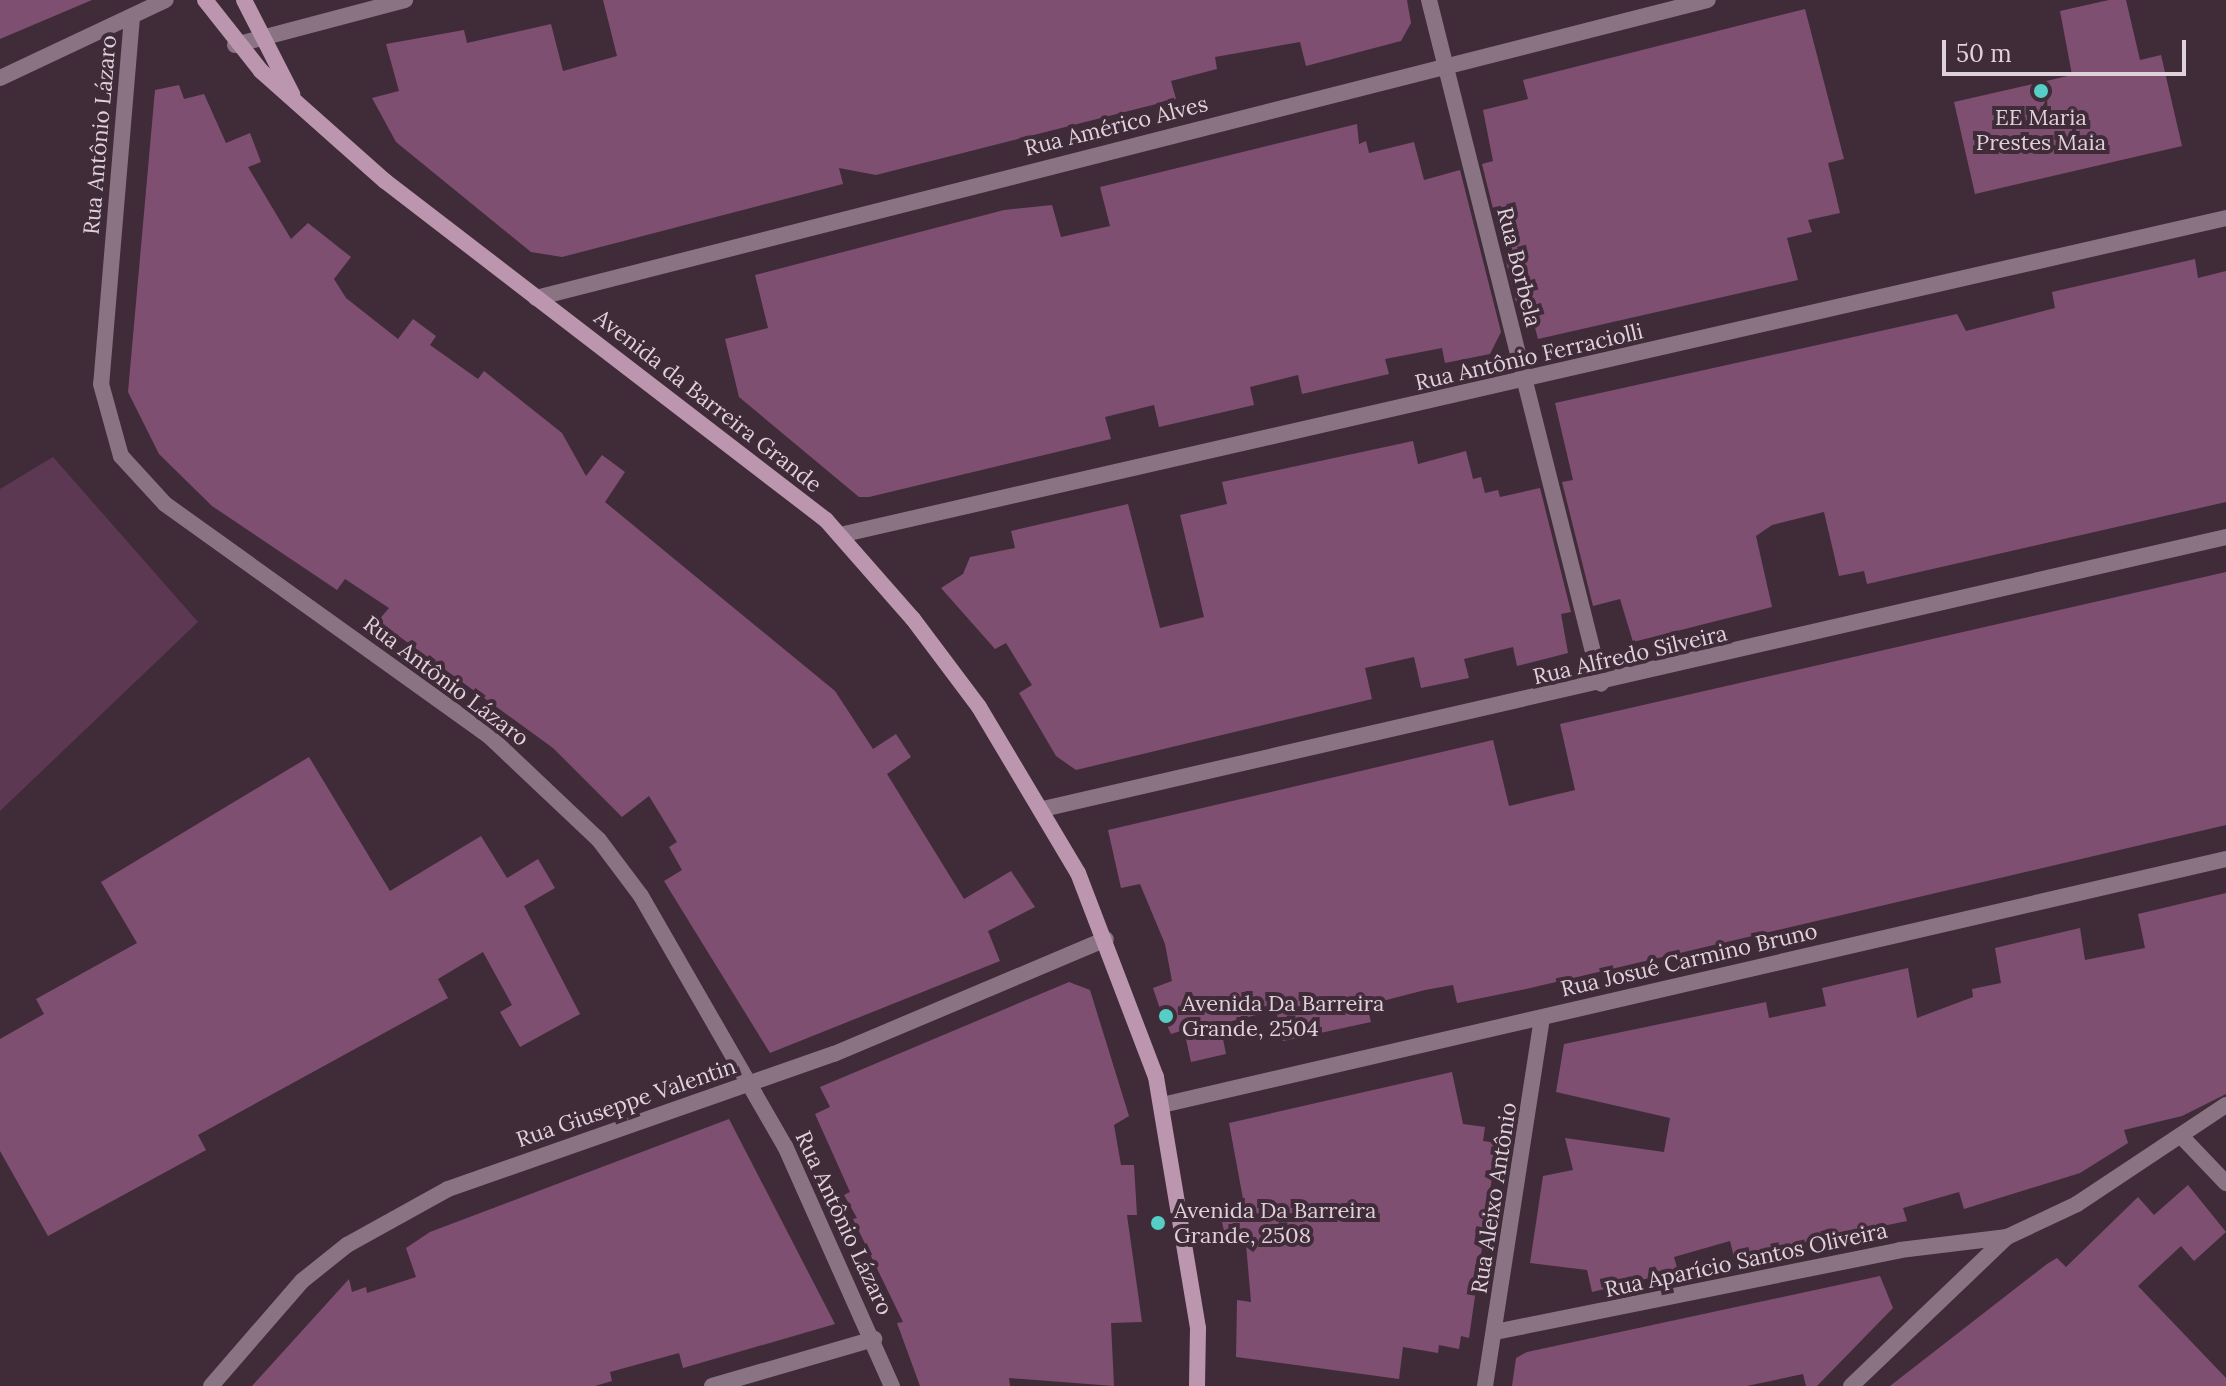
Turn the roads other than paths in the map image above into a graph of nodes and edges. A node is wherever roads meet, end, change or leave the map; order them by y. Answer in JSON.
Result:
{"nodes":[{"id":1,"x":166,"y":0,"type":"edge"},
{"id":2,"x":205,"y":0,"type":"edge"},
{"id":3,"x":244,"y":0,"type":"edge"},
{"id":4,"x":405,"y":0,"type":"edge"},
{"id":5,"x":1429,"y":0,"type":"edge"},
{"id":6,"x":1708,"y":0,"type":"edge"},
{"id":7,"x":132,"y":17,"type":"junction"},
{"id":8,"x":260,"y":34,"type":"junction"},
{"id":9,"x":235,"y":45,"type":"junction"},
{"id":10,"x":1444,"y":66,"type":"junction"},
{"id":11,"x":0,"y":78,"type":"edge"},
{"id":12,"x":296,"y":103,"type":"junction"},
{"id":13,"x":2226,"y":218,"type":"edge"},
{"id":14,"x":536,"y":298,"type":"junction"},
{"id":15,"x":1526,"y":381,"type":"junction"},
{"id":16,"x":840,"y":535,"type":"junction"},
{"id":17,"x":2226,"y":537,"type":"edge"},
{"id":18,"x":1601,"y":684,"type":"junction"},
{"id":19,"x":1043,"y":809,"type":"junction"},
{"id":20,"x":2226,"y":859,"type":"edge"},
{"id":21,"x":1106,"y":939,"type":"junction"},
{"id":22,"x":1542,"y":1017,"type":"junction"},
{"id":23,"x":751,"y":1083,"type":"junction"},
{"id":24,"x":1162,"y":1105,"type":"junction"},
{"id":25,"x":2226,"y":1105,"type":"edge"},
{"id":26,"x":2182,"y":1137,"type":"junction"},
{"id":27,"x":2226,"y":1183,"type":"edge"},
{"id":28,"x":2007,"y":1237,"type":"junction"},
{"id":29,"x":1495,"y":1332,"type":"junction"},
{"id":30,"x":874,"y":1339,"type":"junction"},
{"id":31,"x":211,"y":1386,"type":"edge"},
{"id":32,"x":712,"y":1386,"type":"edge"},
{"id":33,"x":892,"y":1386,"type":"edge"},
{"id":34,"x":1197,"y":1386,"type":"edge"},
{"id":35,"x":1485,"y":1386,"type":"edge"},
{"id":36,"x":1851,"y":1386,"type":"edge"}],
"edges":[{"from":1,"to":7,"type":"street"},
{"from":2,"to":9,"type":"main road","name":"Avenida da Barreira Grande"},
{"from":3,"to":8,"type":"main road","name":"Avenida da Barreira Grande"},
{"from":4,"to":8,"type":"street"},
{"from":5,"to":10,"type":"street","name":"Rua Borbela"},
{"from":6,"to":10,"type":"street","name":"Rua Américo Alves"},
{"from":7,"to":11,"type":"street"},
{"from":7,"to":23,"type":"street","name":"Rua Antônio Lázaro"},
{"from":8,"to":9,"type":"street"},
{"from":8,"to":12,"type":"main road","name":"Avenida da Barreira Grande"},
{"from":9,"to":12,"type":"main road","name":"Avenida da Barreira Grande"},
{"from":10,"to":14,"type":"street","name":"Rua Américo Alves"},
{"from":10,"to":15,"type":"street","name":"Rua Borbela"},
{"from":12,"to":14,"type":"main road","name":"Avenida da Barreira Grande"},
{"from":13,"to":15,"type":"street","name":"Rua Antônio Ferraciolli"},
{"from":14,"to":16,"type":"main road","name":"Avenida da Barreira Grande"},
{"from":15,"to":16,"type":"street","name":"Rua Antônio Ferraciolli"},
{"from":15,"to":18,"type":"street","name":"Rua Borbela"},
{"from":16,"to":19,"type":"main road","name":"Avenida da Barreira Grande"},
{"from":17,"to":18,"type":"street","name":"Rua Alfredo Silveira"},
{"from":18,"to":19,"type":"street","name":"Rua Alfredo Silveira"},
{"from":19,"to":21,"type":"main road","name":"Avenida da Barreira Grande"},
{"from":20,"to":22,"type":"street","name":"Rua Josué Carmino Bruno"},
{"from":21,"to":23,"type":"street","name":"Rua Giuseppe Valentin"},
{"from":21,"to":24,"type":"main road","name":"Avenida da Barreira Grande"},
{"from":22,"to":24,"type":"street","name":"Rua Josué Carmino Bruno"},
{"from":22,"to":29,"type":"street","name":"Rua Aleixo Antônio"},
{"from":23,"to":30,"type":"street","name":"Rua Antônio Lázaro"},
{"from":23,"to":31,"type":"street","name":"Rua Giuseppe Valentin"},
{"from":24,"to":34,"type":"main road","name":"Avenida da Barreira Grande"},
{"from":25,"to":26,"type":"street"},
{"from":26,"to":27,"type":"street"},
{"from":26,"to":28,"type":"street"},
{"from":28,"to":29,"type":"street","name":"Rua Aparício Santos Oliveira"},
{"from":28,"to":36,"type":"street"},
{"from":29,"to":35,"type":"street","name":"Rua Aleixo Antônio"},
{"from":30,"to":32,"type":"street"},
{"from":30,"to":33,"type":"street","name":"Rua Antônio Lázaro"}]}
